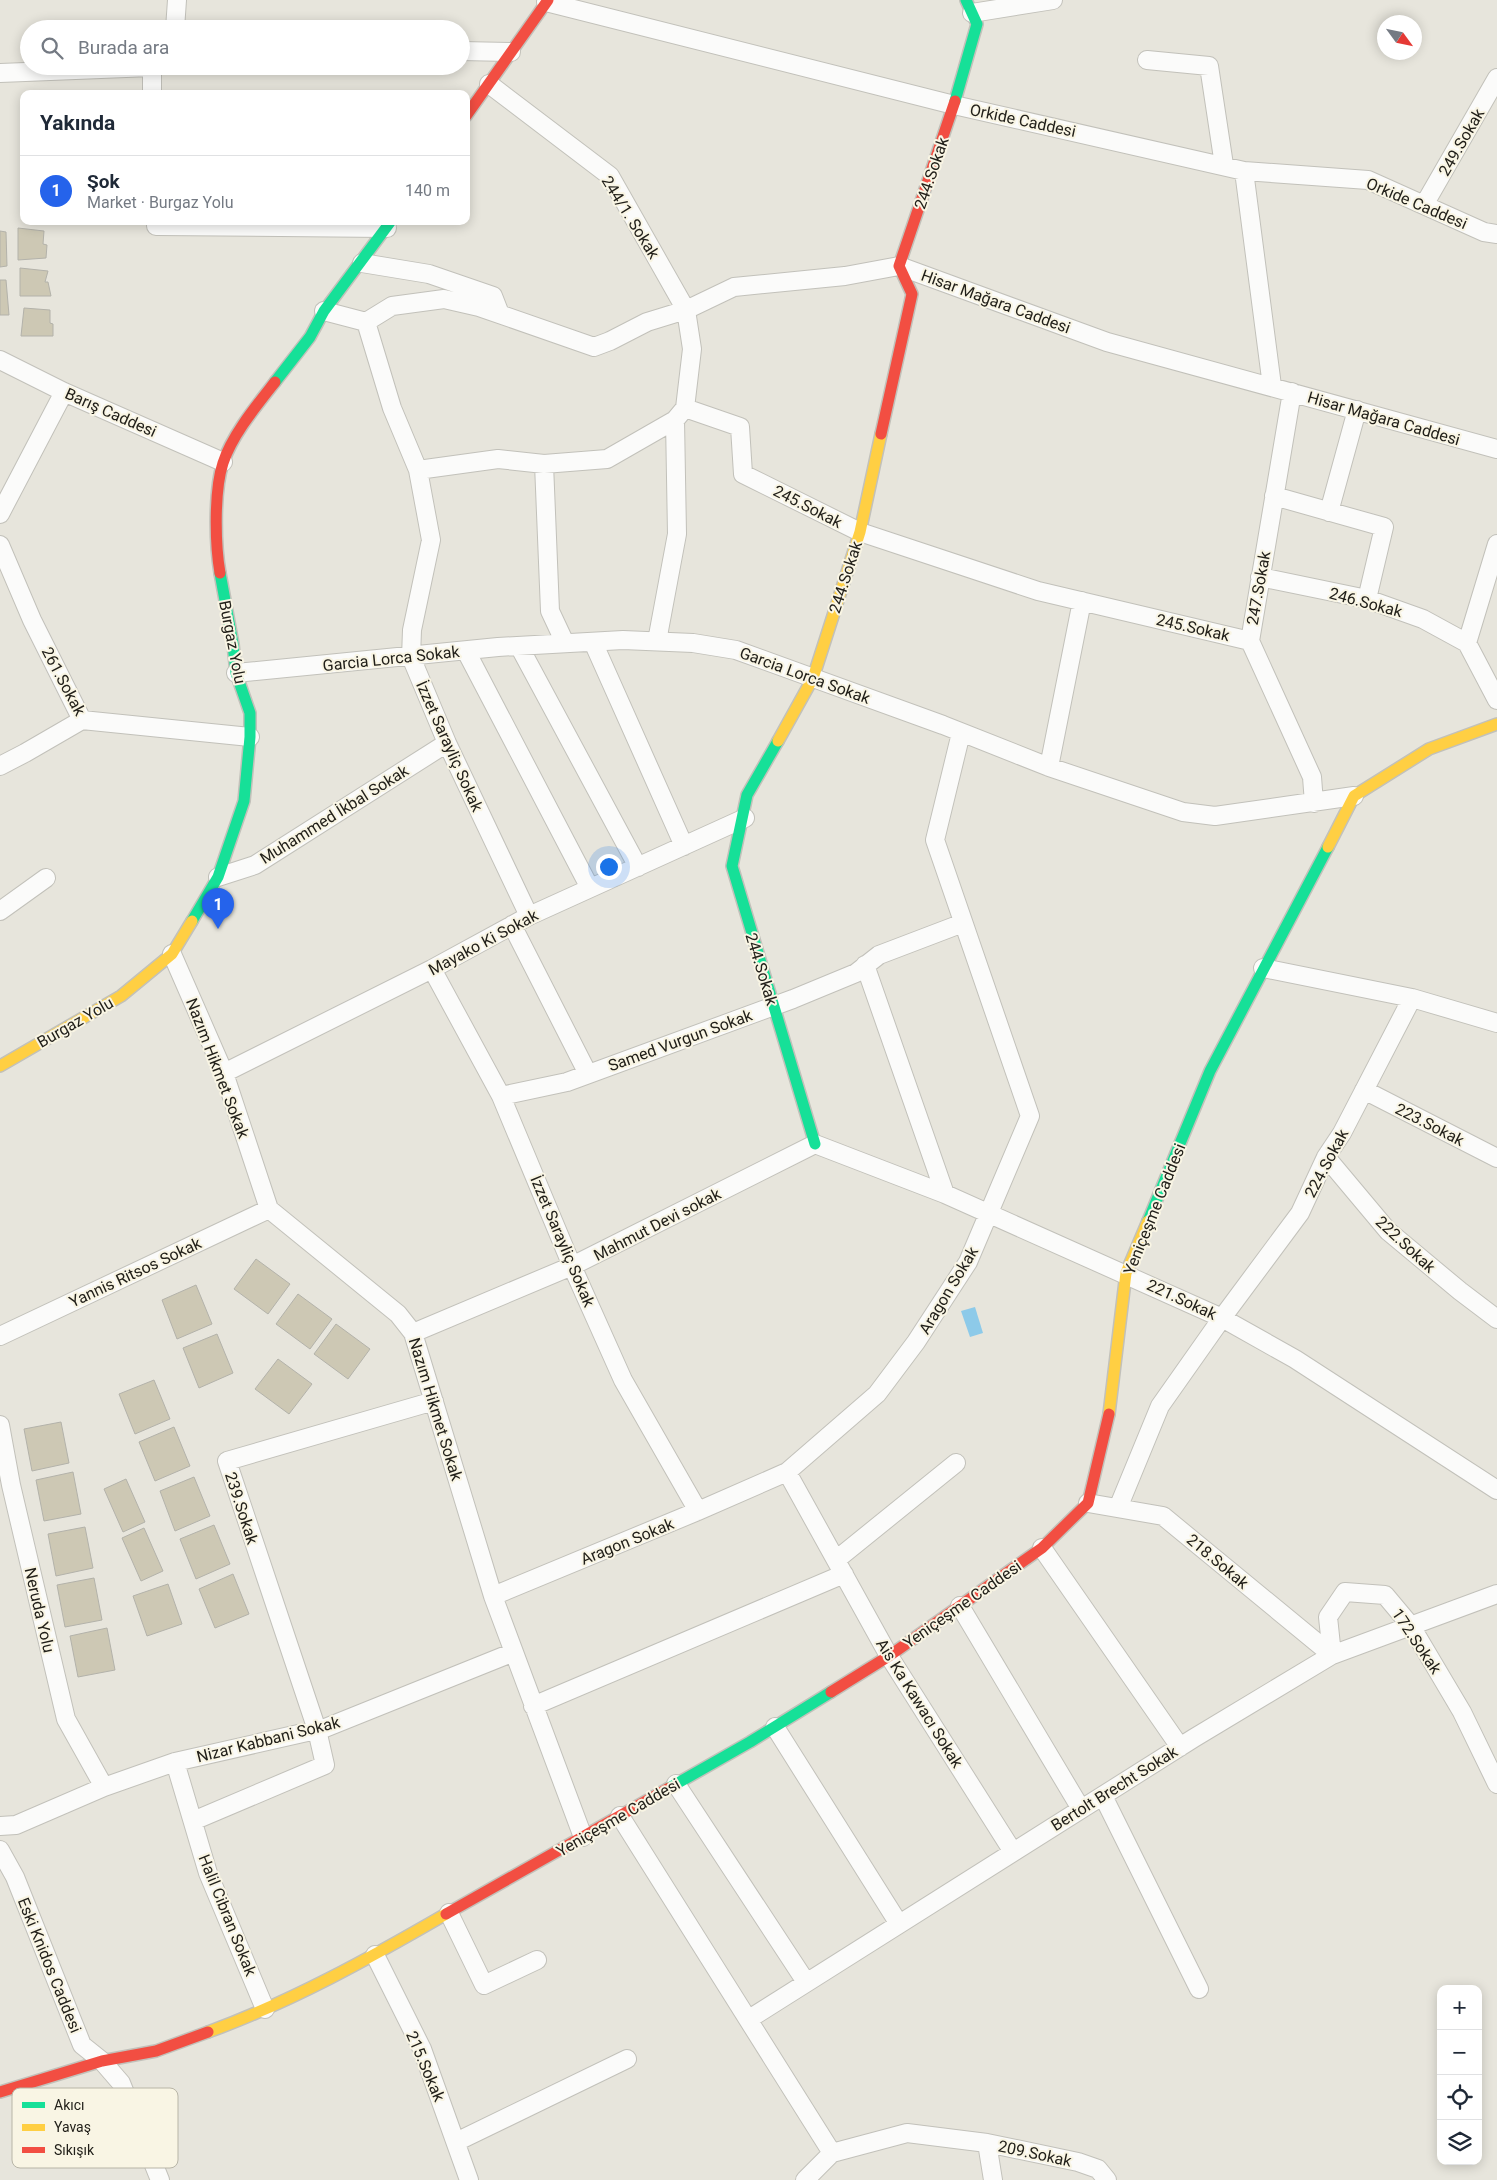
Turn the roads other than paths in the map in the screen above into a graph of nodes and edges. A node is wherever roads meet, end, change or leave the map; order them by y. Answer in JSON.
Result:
{"nodes":[{"id":1,"x":177,"y":0,"type":"edge"},
{"id":2,"x":1053,"y":0,"type":"edge"},
{"id":3,"x":547,"y":1,"type":"edge"},
{"id":4,"x":969,"y":6,"type":"edge"},
{"id":5,"x":176,"y":20,"type":"edge"},
{"id":6,"x":470,"y":51,"type":"edge"},
{"id":7,"x":511,"y":52,"type":"junction"},
{"id":8,"x":1147,"y":60,"type":"dead end"},
{"id":9,"x":20,"y":72,"type":"edge"},
{"id":10,"x":0,"y":73,"type":"edge"},
{"id":11,"x":152,"y":75,"type":"edge"},
{"id":12,"x":1497,"y":78,"type":"edge"},
{"id":13,"x":489,"y":84,"type":"junction"},
{"id":14,"x":152,"y":90,"type":"edge"},
{"id":15,"x":954,"y":106,"type":"junction"},
{"id":16,"x":470,"y":110,"type":"edge"},
{"id":17,"x":1224,"y":165,"type":"junction"},
{"id":18,"x":1244,"y":171,"type":"junction"},
{"id":19,"x":1424,"y":205,"type":"junction"},
{"id":20,"x":388,"y":225,"type":"edge"},
{"id":21,"x":1497,"y":234,"type":"edge"},
{"id":22,"x":362,"y":263,"type":"junction"},
{"id":23,"x":899,"y":266,"type":"junction"},
{"id":24,"x":686,"y":310,"type":"junction"},
{"id":25,"x":324,"y":311,"type":"junction"},
{"id":26,"x":500,"y":314,"type":"junction"},
{"id":27,"x":366,"y":322,"type":"junction"},
{"id":28,"x":0,"y":360,"type":"edge"},
{"id":29,"x":1272,"y":386,"type":"junction"},
{"id":30,"x":64,"y":392,"type":"junction"},
{"id":31,"x":1292,"y":392,"type":"junction"},
{"id":32,"x":1357,"y":410,"type":"junction"},
{"id":33,"x":680,"y":414,"type":"junction"},
{"id":34,"x":1497,"y":449,"type":"edge"},
{"id":35,"x":223,"y":462,"type":"junction"},
{"id":36,"x":544,"y":464,"type":"junction"},
{"id":37,"x":418,"y":470,"type":"junction"},
{"id":38,"x":1274,"y":496,"type":"junction"},
{"id":39,"x":1329,"y":512,"type":"junction"},
{"id":40,"x":0,"y":514,"type":"edge"},
{"id":41,"x":860,"y":532,"type":"junction"},
{"id":42,"x":0,"y":544,"type":"edge"},
{"id":43,"x":1497,"y":544,"type":"edge"},
{"id":44,"x":1260,"y":578,"type":"junction"},
{"id":45,"x":1367,"y":599,"type":"junction"},
{"id":46,"x":1082,"y":601,"type":"junction"},
{"id":47,"x":656,"y":641,"type":"junction"},
{"id":48,"x":1250,"y":641,"type":"junction"},
{"id":49,"x":594,"y":642,"type":"junction"},
{"id":50,"x":565,"y":643,"type":"junction"},
{"id":51,"x":1467,"y":643,"type":"junction"},
{"id":52,"x":519,"y":646,"type":"junction"},
{"id":53,"x":466,"y":651,"type":"junction"},
{"id":54,"x":411,"y":657,"type":"junction"},
{"id":55,"x":236,"y":673,"type":"junction"},
{"id":56,"x":813,"y":678,"type":"junction"},
{"id":57,"x":1497,"y":700,"type":"edge"},
{"id":58,"x":82,"y":720,"type":"junction"},
{"id":59,"x":1497,"y":724,"type":"edge"},
{"id":60,"x":961,"y":733,"type":"junction"},
{"id":61,"x":250,"y":737,"type":"junction"},
{"id":62,"x":447,"y":744,"type":"junction"},
{"id":63,"x":0,"y":766,"type":"edge"},
{"id":64,"x":1049,"y":767,"type":"junction"},
{"id":65,"x":1354,"y":796,"type":"junction"},
{"id":66,"x":1314,"y":803,"type":"junction"},
{"id":67,"x":744,"y":819,"type":"junction"},
{"id":68,"x":684,"y":846,"type":"junction"},
{"id":69,"x":638,"y":867,"type":"junction"},
{"id":70,"x":218,"y":877,"type":"junction"},
{"id":71,"x":46,"y":878,"type":"dead end"},
{"id":72,"x":590,"y":888,"type":"junction"},
{"id":73,"x":0,"y":910,"type":"edge"},
{"id":74,"x":529,"y":916,"type":"junction"},
{"id":75,"x":963,"y":923,"type":"junction"},
{"id":76,"x":512,"y":925,"type":"junction"},
{"id":77,"x":172,"y":954,"type":"junction"},
{"id":78,"x":865,"y":966,"type":"junction"},
{"id":79,"x":1264,"y":968,"type":"junction"},
{"id":80,"x":432,"y":969,"type":"junction"},
{"id":81,"x":1412,"y":998,"type":"junction"},
{"id":82,"x":774,"y":1006,"type":"junction"},
{"id":83,"x":1497,"y":1023,"type":"edge"},
{"id":84,"x":0,"y":1066,"type":"edge"},
{"id":85,"x":224,"y":1073,"type":"junction"},
{"id":86,"x":588,"y":1074,"type":"junction"},
{"id":87,"x":1364,"y":1090,"type":"junction"},
{"id":88,"x":501,"y":1096,"type":"junction"},
{"id":89,"x":815,"y":1144,"type":"junction"},
{"id":90,"x":1326,"y":1158,"type":"junction"},
{"id":91,"x":1497,"y":1158,"type":"edge"},
{"id":92,"x":945,"y":1194,"type":"junction"},
{"id":93,"x":270,"y":1209,"type":"junction"},
{"id":94,"x":988,"y":1214,"type":"junction"},
{"id":95,"x":572,"y":1266,"type":"junction"},
{"id":96,"x":1126,"y":1273,"type":"junction"},
{"id":97,"x":1222,"y":1318,"type":"junction"},
{"id":98,"x":1497,"y":1319,"type":"edge"},
{"id":99,"x":413,"y":1333,"type":"junction"},
{"id":100,"x":0,"y":1336,"type":"edge"},
{"id":101,"x":434,"y":1401,"type":"junction"},
{"id":102,"x":0,"y":1425,"type":"edge"},
{"id":103,"x":956,"y":1463,"type":"dead end"},
{"id":104,"x":787,"y":1472,"type":"junction"},
{"id":105,"x":1497,"y":1490,"type":"edge"},
{"id":106,"x":1088,"y":1503,"type":"junction"},
{"id":107,"x":1118,"y":1508,"type":"junction"},
{"id":108,"x":698,"y":1512,"type":"junction"},
{"id":109,"x":1042,"y":1548,"type":"junction"},
{"id":110,"x":840,"y":1567,"type":"junction"},
{"id":111,"x":1497,"y":1594,"type":"edge"},
{"id":112,"x":493,"y":1596,"type":"junction"},
{"id":113,"x":960,"y":1606,"type":"junction"},
{"id":114,"x":1411,"y":1626,"type":"junction"},
{"id":115,"x":514,"y":1652,"type":"junction"},
{"id":116,"x":889,"y":1656,"type":"junction"},
{"id":117,"x":1332,"y":1656,"type":"junction"},
{"id":118,"x":533,"y":1706,"type":"junction"},
{"id":119,"x":775,"y":1727,"type":"junction"},
{"id":120,"x":317,"y":1730,"type":"junction"},
{"id":121,"x":1180,"y":1747,"type":"junction"},
{"id":122,"x":175,"y":1762,"type":"junction"},
{"id":123,"x":676,"y":1784,"type":"junction"},
{"id":124,"x":1497,"y":1784,"type":"edge"},
{"id":125,"x":104,"y":1786,"type":"junction"},
{"id":126,"x":1103,"y":1796,"type":"junction"},
{"id":127,"x":1081,"y":1809,"type":"junction"},
{"id":128,"x":620,"y":1816,"type":"junction"},
{"id":129,"x":193,"y":1822,"type":"junction"},
{"id":130,"x":0,"y":1826,"type":"edge"},
{"id":131,"x":583,"y":1838,"type":"junction"},
{"id":132,"x":0,"y":1850,"type":"edge"},
{"id":133,"x":1013,"y":1852,"type":"junction"},
{"id":134,"x":449,"y":1913,"type":"junction"},
{"id":135,"x":899,"y":1924,"type":"junction"},
{"id":136,"x":374,"y":1955,"type":"junction"},
{"id":137,"x":537,"y":1960,"type":"dead end"},
{"id":138,"x":806,"y":1982,"type":"junction"},
{"id":139,"x":1199,"y":1989,"type":"dead end"},
{"id":140,"x":265,"y":2008,"type":"junction"},
{"id":141,"x":749,"y":2019,"type":"junction"},
{"id":142,"x":627,"y":2059,"type":"dead end"},
{"id":143,"x":102,"y":2062,"type":"junction"},
{"id":144,"x":12,"y":2088,"type":"edge"},
{"id":145,"x":14,"y":2088,"type":"edge"},
{"id":146,"x":123,"y":2088,"type":"edge"},
{"id":147,"x":0,"y":2092,"type":"edge"},
{"id":148,"x":456,"y":2142,"type":"junction"},
{"id":149,"x":987,"y":2143,"type":"junction"},
{"id":150,"x":832,"y":2153,"type":"junction"},
{"id":151,"x":155,"y":2168,"type":"edge"},
{"id":152,"x":160,"y":2180,"type":"edge"},
{"id":153,"x":469,"y":2180,"type":"edge"},
{"id":154,"x":805,"y":2180,"type":"edge"},
{"id":155,"x":993,"y":2180,"type":"edge"},
{"id":156,"x":1107,"y":2180,"type":"edge"}],
"edges":[{"from":1,"to":5,"type":"street"},
{"from":2,"to":4,"type":"street"},
{"from":3,"to":7,"type":"street"},
{"from":3,"to":15,"type":"street","name":"Orkide Caddesi"},
{"from":4,"to":15,"type":"street","name":"244.Sokak"},
{"from":6,"to":7,"type":"street"},
{"from":7,"to":13,"type":"street"},
{"from":8,"to":17,"type":"street"},
{"from":9,"to":10,"type":"street"},
{"from":11,"to":14,"type":"street"},
{"from":12,"to":19,"type":"street","name":"249.Sokak"},
{"from":13,"to":16,"type":"street"},
{"from":13,"to":24,"type":"street","name":"244/1. Sokak"},
{"from":15,"to":17,"type":"street","name":"Orkide Caddesi"},
{"from":15,"to":23,"type":"street","name":"244.Sokak"},
{"from":17,"to":18,"type":"street","name":"Orkide Caddesi"},
{"from":18,"to":19,"type":"street","name":"Orkide Caddesi"},
{"from":18,"to":29,"type":"street"},
{"from":19,"to":21,"type":"street","name":"Orkide Caddesi"},
{"from":20,"to":22,"type":"street","name":"Burgaz Yolu"},
{"from":22,"to":25,"type":"street","name":"Burgaz Yolu"},
{"from":22,"to":26,"type":"street"},
{"from":23,"to":24,"type":"street","name":"Hisar Mağara Caddesi"},
{"from":23,"to":29,"type":"street","name":"Hisar Mağara Caddesi"},
{"from":23,"to":41,"type":"street","name":"244.Sokak"},
{"from":24,"to":26,"type":"street","name":"Hisar Mağara Caddesi"},
{"from":24,"to":33,"type":"street"},
{"from":25,"to":27,"type":"street"},
{"from":25,"to":35,"type":"street","name":"Burgaz Yolu"},
{"from":26,"to":27,"type":"street","name":"Hisar Mağara Caddesi"},
{"from":27,"to":37,"type":"street","name":"İzzet Sarayliç Sokak"},
{"from":28,"to":30,"type":"street","name":"Barış Caddesi"},
{"from":29,"to":31,"type":"street","name":"Hisar Mağara Caddesi"},
{"from":30,"to":35,"type":"street","name":"Barış Caddesi"},
{"from":30,"to":40,"type":"street"},
{"from":31,"to":32,"type":"street","name":"Hisar Mağara Caddesi"},
{"from":31,"to":38,"type":"street","name":"247.Sokak"},
{"from":32,"to":34,"type":"street","name":"Hisar Mağara Caddesi"},
{"from":32,"to":39,"type":"street"},
{"from":33,"to":36,"type":"street"},
{"from":33,"to":41,"type":"street","name":"245.Sokak"},
{"from":33,"to":47,"type":"street"},
{"from":35,"to":55,"type":"street","name":"Burgaz Yolu"},
{"from":36,"to":37,"type":"street"},
{"from":36,"to":50,"type":"street"},
{"from":37,"to":54,"type":"street","name":"İzzet Sarayliç Sokak"},
{"from":38,"to":39,"type":"street"},
{"from":38,"to":44,"type":"street","name":"247.Sokak"},
{"from":39,"to":45,"type":"street"},
{"from":41,"to":46,"type":"street","name":"245.Sokak"},
{"from":41,"to":56,"type":"street","name":"244.Sokak"},
{"from":42,"to":58,"type":"street","name":"261.Sokak"},
{"from":43,"to":51,"type":"street"},
{"from":44,"to":45,"type":"street","name":"246.Sokak"},
{"from":44,"to":48,"type":"street","name":"247.Sokak"},
{"from":45,"to":51,"type":"street","name":"246.Sokak"},
{"from":46,"to":48,"type":"street","name":"245.Sokak"},
{"from":46,"to":64,"type":"street"},
{"from":47,"to":49,"type":"street","name":"Garcia Lorca Sokak"},
{"from":47,"to":56,"type":"street","name":"Garcia Lorca Sokak"},
{"from":48,"to":66,"type":"street","name":"247.Sokak"},
{"from":49,"to":50,"type":"street","name":"Garcia Lorca Sokak"},
{"from":49,"to":68,"type":"street"},
{"from":50,"to":52,"type":"street","name":"Garcia Lorca Sokak"},
{"from":51,"to":57,"type":"street"},
{"from":52,"to":53,"type":"street","name":"Garcia Lorca Sokak"},
{"from":52,"to":69,"type":"street"},
{"from":53,"to":54,"type":"street","name":"Garcia Lorca Sokak"},
{"from":53,"to":72,"type":"street"},
{"from":54,"to":55,"type":"street","name":"Garcia Lorca Sokak"},
{"from":54,"to":62,"type":"street","name":"İzzet Sarayliç Sokak"},
{"from":55,"to":61,"type":"street","name":"Burgaz Yolu"},
{"from":56,"to":60,"type":"street","name":"Garcia Lorca Sokak"},
{"from":56,"to":67,"type":"street","name":"244.Sokak"},
{"from":58,"to":61,"type":"street","name":"261.Sokak"},
{"from":58,"to":63,"type":"street"},
{"from":59,"to":65,"type":"street"},
{"from":60,"to":64,"type":"street","name":"Garcia Lorca Sokak"},
{"from":60,"to":75,"type":"street","name":"Aragon Sokak"},
{"from":61,"to":70,"type":"street","name":"Burgaz Yolu"},
{"from":62,"to":70,"type":"street","name":"Muhammed İkbal Sokak"},
{"from":62,"to":74,"type":"street","name":"İzzet Sarayliç Sokak"},
{"from":64,"to":66,"type":"street","name":"Garcia Lorca Sokak"},
{"from":65,"to":66,"type":"street","name":"Garcia Lorca Sokak"},
{"from":65,"to":79,"type":"street","name":"Yeniçeşme Caddesi"},
{"from":67,"to":68,"type":"street","name":"Mayako Ki Sokak"},
{"from":67,"to":82,"type":"street","name":"244.Sokak"},
{"from":68,"to":69,"type":"street","name":"Mayako Ki Sokak"},
{"from":69,"to":72,"type":"street","name":"Mayako Ki Sokak"},
{"from":70,"to":77,"type":"street","name":"Burgaz Yolu"},
{"from":71,"to":73,"type":"street"},
{"from":72,"to":74,"type":"street","name":"Mayako Ki Sokak"},
{"from":74,"to":76,"type":"street","name":"Mayako Ki Sokak"},
{"from":75,"to":78,"type":"street","name":"Samed Vurgun Sokak"},
{"from":75,"to":94,"type":"street","name":"Aragon Sokak"},
{"from":76,"to":80,"type":"street","name":"Mayako Ki Sokak"},
{"from":76,"to":86,"type":"street"},
{"from":77,"to":84,"type":"street","name":"Burgaz Yolu"},
{"from":77,"to":85,"type":"street","name":"Nazım Hikmet Sokak"},
{"from":78,"to":82,"type":"street","name":"Samed Vurgun Sokak"},
{"from":78,"to":92,"type":"street"},
{"from":79,"to":81,"type":"street"},
{"from":79,"to":96,"type":"street","name":"Yeniçeşme Caddesi"},
{"from":80,"to":85,"type":"street","name":"Mayako Ki Sokak"},
{"from":80,"to":88,"type":"street","name":"İzzet Sarayliç Sokak"},
{"from":81,"to":83,"type":"street"},
{"from":81,"to":87,"type":"street","name":"224.Sokak"},
{"from":82,"to":86,"type":"street","name":"Samed Vurgun Sokak"},
{"from":82,"to":89,"type":"street","name":"244.Sokak"},
{"from":85,"to":93,"type":"street","name":"Nazım Hikmet Sokak"},
{"from":86,"to":88,"type":"street","name":"Samed Vurgun Sokak"},
{"from":87,"to":90,"type":"street","name":"224.Sokak"},
{"from":87,"to":91,"type":"street","name":"223.Sokak"},
{"from":88,"to":95,"type":"street","name":"İzzet Sarayliç Sokak"},
{"from":89,"to":92,"type":"street","name":"221.Sokak"},
{"from":89,"to":95,"type":"street","name":"Mahmut Devi sokak"},
{"from":90,"to":97,"type":"street","name":"224.Sokak"},
{"from":90,"to":98,"type":"street","name":"222.Sokak"},
{"from":92,"to":94,"type":"street","name":"221.Sokak"},
{"from":93,"to":99,"type":"street","name":"Nazım Hikmet Sokak"},
{"from":93,"to":100,"type":"street","name":"Yannis Ritsos Sokak"},
{"from":94,"to":96,"type":"street","name":"221.Sokak"},
{"from":94,"to":104,"type":"street","name":"Aragon Sokak"},
{"from":95,"to":99,"type":"street","name":"Mahmut Devi sokak"},
{"from":95,"to":108,"type":"street","name":"İzzet Sarayliç Sokak"},
{"from":96,"to":97,"type":"street","name":"221.Sokak"},
{"from":96,"to":106,"type":"street","name":"Yeniçeşme Caddesi"},
{"from":97,"to":105,"type":"street","name":"221.Sokak"},
{"from":97,"to":107,"type":"street","name":"224.Sokak"},
{"from":99,"to":101,"type":"street","name":"Nazım Hikmet Sokak"},
{"from":101,"to":112,"type":"street","name":"Nazım Hikmet Sokak"},
{"from":101,"to":120,"type":"street","name":"239.Sokak"},
{"from":102,"to":125,"type":"street","name":"Neruda Yolu"},
{"from":103,"to":110,"type":"street"},
{"from":104,"to":108,"type":"street","name":"Aragon Sokak"},
{"from":104,"to":110,"type":"street","name":"Ais Ka Kawacı Sokak"},
{"from":106,"to":107,"type":"street","name":"218.Sokak"},
{"from":106,"to":109,"type":"street","name":"Yeniçeşme Caddesi"},
{"from":107,"to":117,"type":"street","name":"218.Sokak"},
{"from":108,"to":112,"type":"street","name":"Aragon Sokak"},
{"from":109,"to":113,"type":"street","name":"Yeniçeşme Caddesi"},
{"from":109,"to":121,"type":"street"},
{"from":110,"to":116,"type":"street","name":"Ais Ka Kawacı Sokak"},
{"from":110,"to":118,"type":"street"},
{"from":111,"to":114,"type":"street","name":"Bertolt Brecht Sokak"},
{"from":112,"to":115,"type":"street","name":"Nazım Hikmet Sokak"},
{"from":113,"to":116,"type":"street","name":"Yeniçeşme Caddesi"},
{"from":113,"to":127,"type":"street"},
{"from":114,"to":117,"type":"street","name":"Bertolt Brecht Sokak"},
{"from":114,"to":117,"type":"street","name":"172.Sokak"},
{"from":114,"to":124,"type":"street","name":"172.Sokak"},
{"from":115,"to":118,"type":"street","name":"Nazım Hikmet Sokak"},
{"from":115,"to":120,"type":"street","name":"Nizar Kabbani Sokak"},
{"from":116,"to":119,"type":"street","name":"Yeniçeşme Caddesi"},
{"from":116,"to":133,"type":"street","name":"Ais Ka Kawacı Sokak"},
{"from":117,"to":121,"type":"street","name":"Bertolt Brecht Sokak"},
{"from":118,"to":131,"type":"street","name":"Nazım Hikmet Sokak"},
{"from":119,"to":123,"type":"street","name":"Yeniçeşme Caddesi"},
{"from":119,"to":135,"type":"street"},
{"from":120,"to":122,"type":"street","name":"Nizar Kabbani Sokak"},
{"from":120,"to":129,"type":"street"},
{"from":121,"to":126,"type":"street","name":"Bertolt Brecht Sokak"},
{"from":122,"to":125,"type":"street","name":"Nizar Kabbani Sokak"},
{"from":122,"to":129,"type":"street","name":"Halil Cibran Sokak"},
{"from":123,"to":128,"type":"street","name":"Yeniçeşme Caddesi"},
{"from":123,"to":138,"type":"street"},
{"from":125,"to":130,"type":"street","name":"Nizar Kabbani Sokak"},
{"from":126,"to":127,"type":"street","name":"Bertolt Brecht Sokak"},
{"from":126,"to":139,"type":"street"},
{"from":127,"to":133,"type":"street","name":"Bertolt Brecht Sokak"},
{"from":128,"to":131,"type":"street","name":"Yeniçeşme Caddesi"},
{"from":128,"to":141,"type":"street"},
{"from":129,"to":140,"type":"street","name":"Halil Cibran Sokak"},
{"from":131,"to":134,"type":"street","name":"Yeniçeşme Caddesi"},
{"from":132,"to":143,"type":"street","name":"Eski Knidos Caddesi"},
{"from":133,"to":135,"type":"street","name":"Bertolt Brecht Sokak"},
{"from":134,"to":136,"type":"street","name":"Yeniçeşme Caddesi"},
{"from":134,"to":137,"type":"street"},
{"from":135,"to":138,"type":"street","name":"Bertolt Brecht Sokak"},
{"from":136,"to":140,"type":"street","name":"Yeniçeşme Caddesi"},
{"from":136,"to":148,"type":"street","name":"215.Sokak"},
{"from":138,"to":141,"type":"street","name":"Bertolt Brecht Sokak"},
{"from":140,"to":143,"type":"street","name":"Yeniçeşme Caddesi"},
{"from":141,"to":150,"type":"street"},
{"from":142,"to":148,"type":"street"},
{"from":143,"to":145,"type":"street","name":"Yeniçeşme Caddesi"},
{"from":143,"to":146,"type":"street","name":"Eski Knidos Caddesi"},
{"from":144,"to":147,"type":"street","name":"Yeniçeşme Caddesi"},
{"from":148,"to":153,"type":"street","name":"215.Sokak"},
{"from":149,"to":150,"type":"street","name":"209.Sokak"},
{"from":149,"to":155,"type":"street"},
{"from":149,"to":156,"type":"street","name":"209.Sokak"},
{"from":150,"to":154,"type":"street"},
{"from":151,"to":152,"type":"street","name":"Eski Knidos Caddesi"}]}
